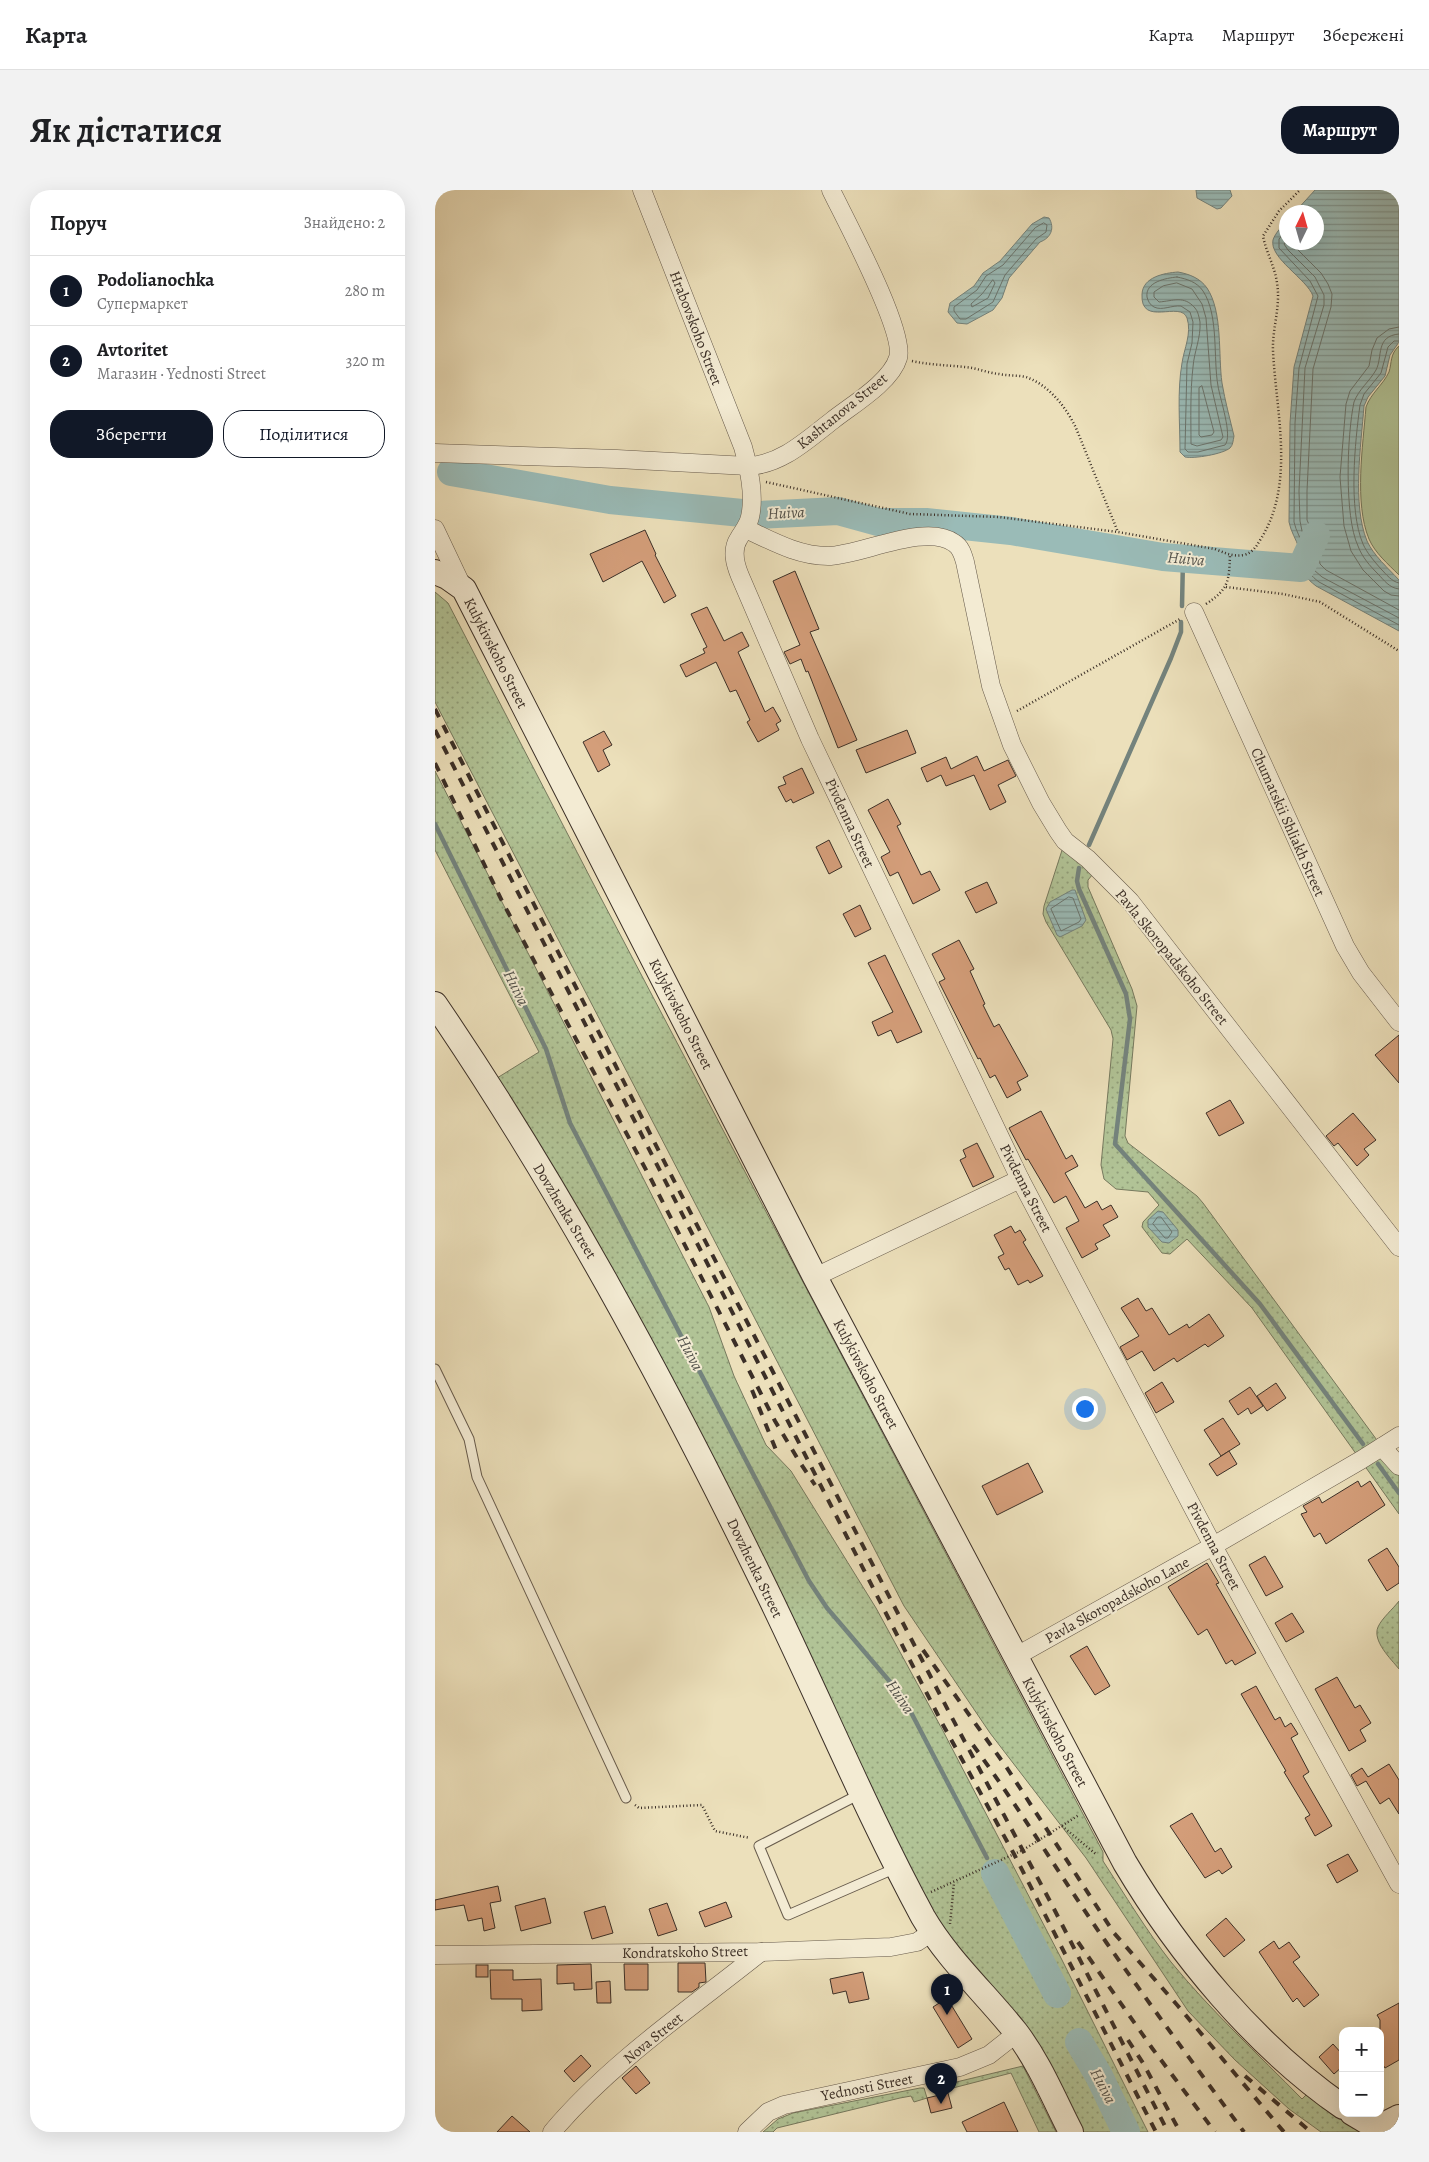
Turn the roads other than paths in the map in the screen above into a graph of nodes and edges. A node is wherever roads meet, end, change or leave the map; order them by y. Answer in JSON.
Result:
{"nodes":[{"id":1,"x":642,"y":190,"type":"edge"},
{"id":2,"x":831,"y":190,"type":"edge"},
{"id":3,"x":435,"y":453,"type":"edge"},
{"id":4,"x":747,"y":466,"type":"junction"},
{"id":5,"x":435,"y":529,"type":"edge"},
{"id":6,"x":746,"y":529,"type":"junction"},
{"id":7,"x":435,"y":572,"type":"edge"},
{"id":8,"x":463,"y":589,"type":"junction"},
{"id":9,"x":1193,"y":612,"type":"road end"},
{"id":10,"x":435,"y":1004,"type":"edge"},
{"id":11,"x":1399,"y":1022,"type":"edge"},
{"id":12,"x":1020,"y":1179,"type":"junction"},
{"id":13,"x":1399,"y":1247,"type":"edge"},
{"id":14,"x":815,"y":1278,"type":"junction"},
{"id":15,"x":435,"y":1369,"type":"edge"},
{"id":16,"x":1399,"y":1436,"type":"edge"},
{"id":17,"x":1382,"y":1447,"type":"junction"},
{"id":18,"x":1399,"y":1466,"type":"edge"},
{"id":19,"x":1213,"y":1546,"type":"junction"},
{"id":20,"x":1015,"y":1657,"type":"junction"},
{"id":21,"x":862,"y":1792,"type":"junction"},
{"id":22,"x":626,"y":1798,"type":"road end"},
{"id":23,"x":899,"y":1867,"type":"junction"},
{"id":24,"x":1399,"y":1884,"type":"edge"},
{"id":25,"x":941,"y":1930,"type":"junction"},
{"id":26,"x":761,"y":1952,"type":"junction"},
{"id":27,"x":435,"y":1955,"type":"edge"},
{"id":28,"x":1017,"y":2033,"type":"junction"},
{"id":29,"x":1339,"y":2104,"type":"edge"},
{"id":30,"x":1359,"y":2117,"type":"edge"},
{"id":31,"x":1399,"y":2117,"type":"edge"},
{"id":32,"x":1381,"y":2130,"type":"edge"},
{"id":33,"x":553,"y":2132,"type":"edge"},
{"id":34,"x":747,"y":2132,"type":"edge"},
{"id":35,"x":1071,"y":2132,"type":"edge"}],
"edges":[{"from":1,"to":4,"type":"street","name":"Hrabovskoho Street"},
{"from":2,"to":4,"type":"street","name":"Kashtanova Street"},
{"from":3,"to":4,"type":"street","name":"Kashtanova Street"},
{"from":4,"to":6,"type":"street","name":"Pivdenna Street"},
{"from":5,"to":8,"type":"street"},
{"from":6,"to":12,"type":"street","name":"Pivdenna Street"},
{"from":6,"to":13,"type":"street","name":"Pavla Skoropadskoho Street"},
{"from":7,"to":8,"type":"street"},
{"from":8,"to":14,"type":"street","name":"Kulykivskoho Street"},
{"from":9,"to":11,"type":"street","name":"Chumatskii Shliakh Street"},
{"from":10,"to":21,"type":"street","name":"Dovzhenka Street"},
{"from":12,"to":14,"type":"street"},
{"from":12,"to":19,"type":"street","name":"Pivdenna Street"},
{"from":14,"to":20,"type":"street","name":"Kulykivskoho Street"},
{"from":15,"to":22,"type":"lane"},
{"from":16,"to":17,"type":"street","name":"Pavla Skoropadskoho Lane"},
{"from":17,"to":18,"type":"street"},
{"from":17,"to":19,"type":"street","name":"Pavla Skoropadskoho Lane"},
{"from":19,"to":20,"type":"street","name":"Pavla Skoropadskoho Lane"},
{"from":19,"to":24,"type":"street","name":"Pivdenna Street"},
{"from":20,"to":29,"type":"street","name":"Kulykivskoho Street"},
{"from":21,"to":23,"type":"street","name":"Dovzhenka Street"},
{"from":21,"to":23,"type":"lane"},
{"from":23,"to":25,"type":"street","name":"Dovzhenka Street"},
{"from":25,"to":26,"type":"street","name":"Kondratskoho Street"},
{"from":25,"to":28,"type":"street","name":"Dovzhenka Street"},
{"from":26,"to":27,"type":"street","name":"Kondratskoho Street"},
{"from":26,"to":33,"type":"street","name":"Nova Street"},
{"from":28,"to":34,"type":"street","name":"Yednosti Street"},
{"from":28,"to":35,"type":"street","name":"Dovzhenka Street"},
{"from":30,"to":32,"type":"street"},
{"from":31,"to":32,"type":"street"}]}
